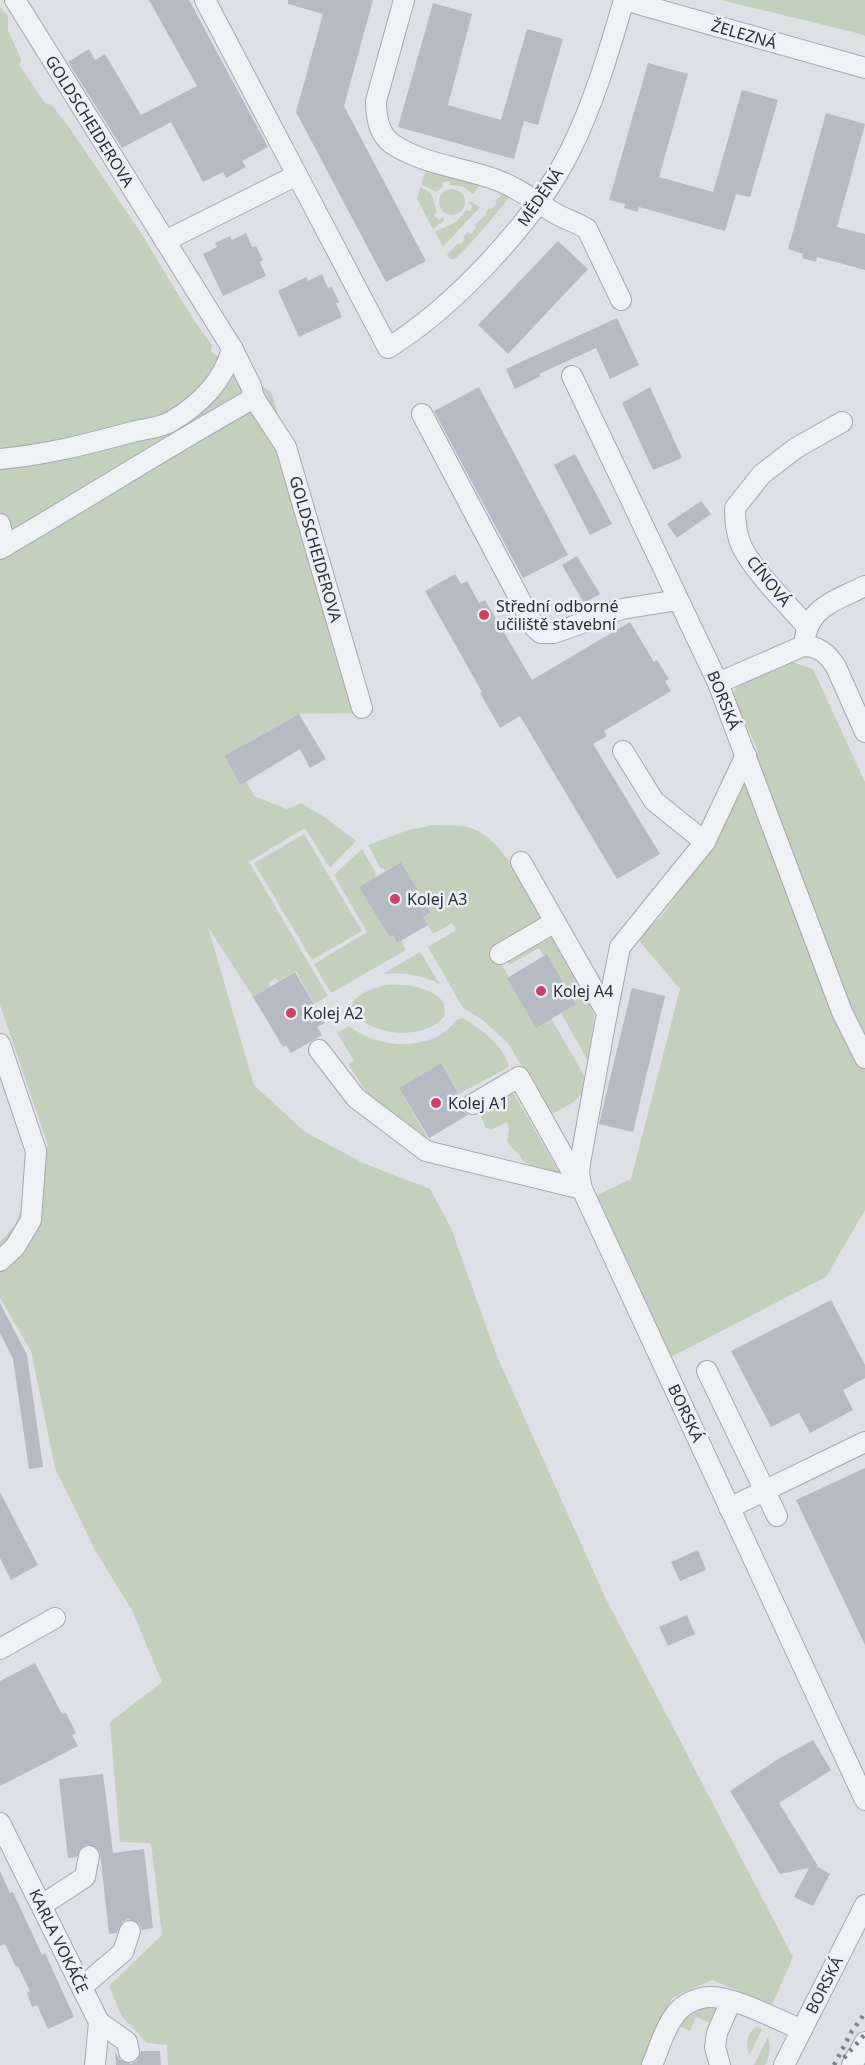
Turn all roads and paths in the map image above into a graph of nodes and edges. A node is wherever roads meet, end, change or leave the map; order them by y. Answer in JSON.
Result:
{"nodes":[{"id":1,"x":15,"y":0,"type":"edge"},
{"id":2,"x":205,"y":0,"type":"edge"},
{"id":3,"x":404,"y":0,"type":"edge"},
{"id":4,"x":624,"y":0,"type":"edge"},
{"id":5,"x":865,"y":68,"type":"edge"},
{"id":6,"x":297,"y":175,"type":"junction"},
{"id":7,"x":538,"y":203,"type":"junction"},
{"id":8,"x":165,"y":241,"type":"junction"},
{"id":9,"x":621,"y":300,"type":"dead end"},
{"id":10,"x":232,"y":348,"type":"junction"},
{"id":11,"x":572,"y":376,"type":"dead end"},
{"id":12,"x":254,"y":398,"type":"junction"},
{"id":13,"x":422,"y":414,"type":"dead end"},
{"id":14,"x":842,"y":422,"type":"dead end"},
{"id":15,"x":0,"y":459,"type":"edge"},
{"id":16,"x":0,"y":524,"type":"edge"},
{"id":17,"x":3,"y":548,"type":"edge"},
{"id":18,"x":865,"y":586,"type":"edge"},
{"id":19,"x":678,"y":600,"type":"junction"},
{"id":20,"x":806,"y":626,"type":"junction"},
{"id":21,"x":803,"y":646,"type":"junction"},
{"id":22,"x":718,"y":683,"type":"junction"},
{"id":23,"x":362,"y":708,"type":"dead end"},
{"id":24,"x":865,"y":732,"type":"edge"},
{"id":25,"x":622,"y":751,"type":"dead end"},
{"id":26,"x":746,"y":755,"type":"junction"},
{"id":27,"x":705,"y":842,"type":"junction"},
{"id":28,"x":521,"y":862,"type":"dead end"},
{"id":29,"x":555,"y":922,"type":"junction"},
{"id":30,"x":500,"y":954,"type":"dead end"},
{"id":31,"x":607,"y":1013,"type":"junction"},
{"id":32,"x":0,"y":1044,"type":"edge"},
{"id":33,"x":319,"y":1050,"type":"dead end"},
{"id":34,"x":865,"y":1058,"type":"edge"},
{"id":35,"x":473,"y":1104,"type":"dead end"},
{"id":36,"x":582,"y":1190,"type":"junction"},
{"id":37,"x":0,"y":1261,"type":"edge"},
{"id":38,"x":706,"y":1371,"type":"dead end"},
{"id":39,"x":865,"y":1442,"type":"edge"},
{"id":40,"x":765,"y":1491,"type":"junction"},
{"id":41,"x":729,"y":1508,"type":"junction"},
{"id":42,"x":777,"y":1516,"type":"dead end"},
{"id":43,"x":55,"y":1618,"type":"dead end"},
{"id":44,"x":0,"y":1649,"type":"edge"},
{"id":45,"x":865,"y":1800,"type":"edge"},
{"id":46,"x":0,"y":1823,"type":"edge"},
{"id":47,"x":89,"y":1856,"type":"dead end"},
{"id":48,"x":42,"y":1905,"type":"junction"},
{"id":49,"x":865,"y":1905,"type":"edge"},
{"id":50,"x":130,"y":1931,"type":"dead end"},
{"id":51,"x":82,"y":1987,"type":"junction"},
{"id":52,"x":731,"y":2001,"type":"junction"},
{"id":53,"x":99,"y":2022,"type":"junction"},
{"id":54,"x":802,"y":2030,"type":"junction"},
{"id":55,"x":865,"y":2042,"type":"edge"},
{"id":56,"x":129,"y":2052,"type":"dead end"},
{"id":57,"x":95,"y":2065,"type":"edge"},
{"id":58,"x":652,"y":2065,"type":"edge"},
{"id":59,"x":720,"y":2065,"type":"edge"},
{"id":60,"x":784,"y":2065,"type":"edge"},
{"id":61,"x":852,"y":2065,"type":"edge"}],
"edges":[{"from":1,"to":8,"type":"street","name":"GOLDSCHEIDEROVA"},
{"from":2,"to":6,"type":"street"},
{"from":3,"to":7,"type":"street"},
{"from":4,"to":5,"type":"street","name":"ŽELEZNÁ"},
{"from":4,"to":7,"type":"street","name":"MĚDĚNÁ"},
{"from":6,"to":7,"type":"street","name":"MĚDĚNÁ"},
{"from":6,"to":8,"type":"street"},
{"from":7,"to":9,"type":"street"},
{"from":8,"to":10,"type":"street","name":"GOLDSCHEIDEROVA"},
{"from":10,"to":12,"type":"street","name":"GOLDSCHEIDEROVA"},
{"from":10,"to":15,"type":"street"},
{"from":11,"to":19,"type":"street","name":"BORSKÁ"},
{"from":12,"to":17,"type":"street"},
{"from":12,"to":23,"type":"street","name":"GOLDSCHEIDEROVA"},
{"from":13,"to":19,"type":"street"},
{"from":14,"to":20,"type":"street","name":"CÍNOVÁ"},
{"from":16,"to":17,"type":"street"},
{"from":18,"to":20,"type":"street"},
{"from":19,"to":22,"type":"street","name":"BORSKÁ"},
{"from":20,"to":21,"type":"street"},
{"from":21,"to":22,"type":"street"},
{"from":21,"to":24,"type":"street"},
{"from":22,"to":26,"type":"street","name":"BORSKÁ"},
{"from":25,"to":27,"type":"street"},
{"from":26,"to":27,"type":"street","name":"BORSKÁ"},
{"from":26,"to":34,"type":"street"},
{"from":27,"to":31,"type":"street","name":"BORSKÁ"},
{"from":28,"to":29,"type":"street"},
{"from":29,"to":30,"type":"street"},
{"from":29,"to":31,"type":"street"},
{"from":31,"to":36,"type":"street","name":"BORSKÁ"},
{"from":32,"to":37,"type":"street"},
{"from":33,"to":36,"type":"street"},
{"from":35,"to":36,"type":"street"},
{"from":36,"to":41,"type":"street","name":"BORSKÁ"},
{"from":38,"to":40,"type":"street"},
{"from":39,"to":40,"type":"street"},
{"from":40,"to":41,"type":"street"},
{"from":40,"to":42,"type":"street"},
{"from":41,"to":45,"type":"street","name":"BORSKÁ"},
{"from":43,"to":44,"type":"street"},
{"from":46,"to":48,"type":"street","name":"KARLA VOKÁČE"},
{"from":47,"to":48,"type":"street"},
{"from":48,"to":51,"type":"street","name":"KARLA VOKÁČE"},
{"from":49,"to":54,"type":"street","name":"BORSKÁ"},
{"from":50,"to":51,"type":"street"},
{"from":51,"to":53,"type":"street","name":"KARLA VOKÁČE"},
{"from":52,"to":54,"type":"street"},
{"from":52,"to":58,"type":"street"},
{"from":52,"to":59,"type":"street"},
{"from":53,"to":56,"type":"street"},
{"from":53,"to":57,"type":"street"},
{"from":54,"to":60,"type":"street","name":"BORSKÁ"},
{"from":55,"to":61,"type":"street"}]}
